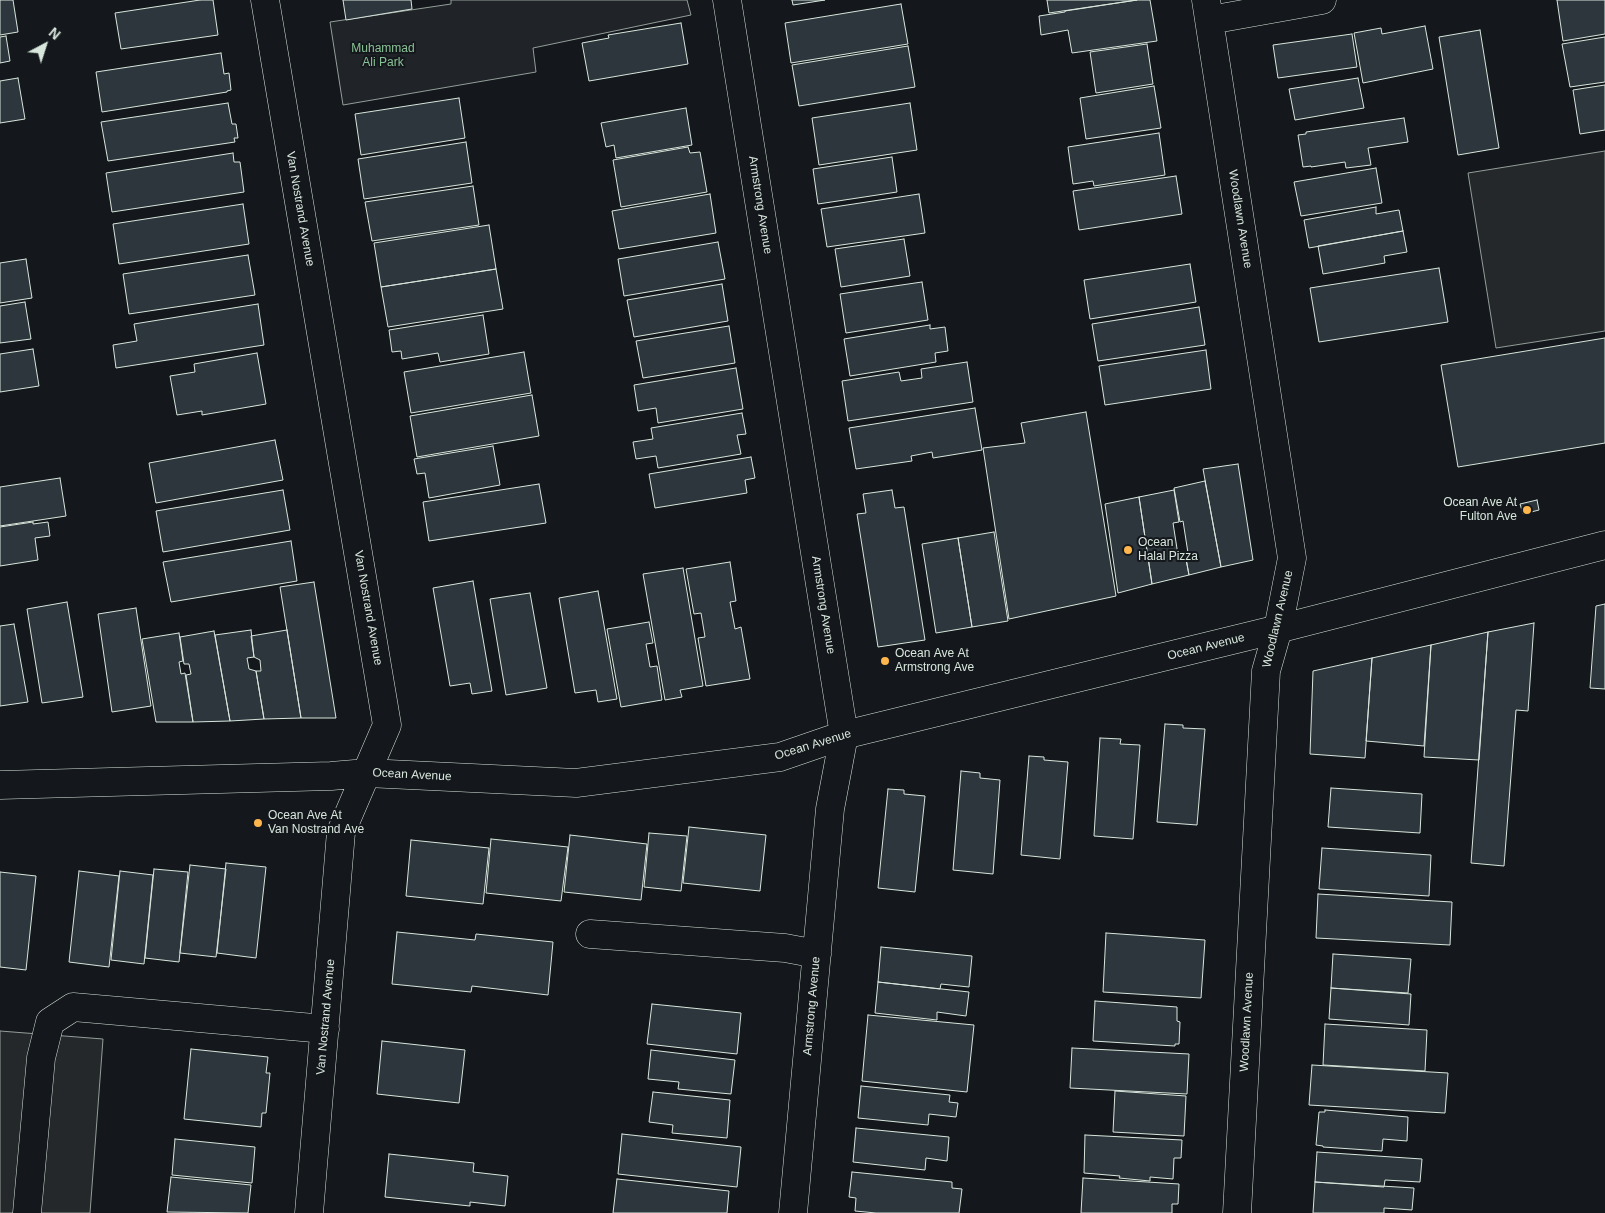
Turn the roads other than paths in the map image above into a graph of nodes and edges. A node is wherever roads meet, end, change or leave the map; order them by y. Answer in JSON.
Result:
{"nodes":[{"id":1,"x":265,"y":0,"type":"edge"},
{"id":2,"x":727,"y":0,"type":"edge"},
{"id":3,"x":1322,"y":0,"type":"edge"},
{"id":4,"x":1208,"y":10,"type":"edge"},
{"id":5,"x":1605,"y":545,"type":"edge"},
{"id":6,"x":1278,"y":629,"type":"junction"},
{"id":7,"x":844,"y":735,"type":"junction"},
{"id":8,"x":367,"y":773,"type":"junction"},
{"id":9,"x":0,"y":785,"type":"edge"},
{"id":10,"x":590,"y":934,"type":"dead end"},
{"id":11,"x":816,"y":954,"type":"junction"},
{"id":12,"x":325,"y":1029,"type":"junction"},
{"id":13,"x":26,"y":1213,"type":"edge"},
{"id":14,"x":310,"y":1213,"type":"edge"},
{"id":15,"x":793,"y":1213,"type":"edge"},
{"id":16,"x":1237,"y":1213,"type":"edge"}],
"edges":[{"from":1,"to":8,"type":"street","name":"Van Nostrand Avenue"},
{"from":2,"to":7,"type":"street","name":"Armstrong Avenue"},
{"from":3,"to":4,"type":"street"},
{"from":4,"to":6,"type":"street","name":"Woodlawn Avenue"},
{"from":5,"to":6,"type":"street","name":"Ocean Avenue"},
{"from":6,"to":7,"type":"street","name":"Ocean Avenue"},
{"from":6,"to":16,"type":"street","name":"Woodlawn Avenue"},
{"from":7,"to":8,"type":"street","name":"Ocean Avenue"},
{"from":7,"to":11,"type":"street","name":"Armstrong Avenue"},
{"from":8,"to":9,"type":"street","name":"Ocean Avenue"},
{"from":8,"to":12,"type":"street","name":"Van Nostrand Avenue"},
{"from":10,"to":11,"type":"street"},
{"from":11,"to":15,"type":"street","name":"Armstrong Avenue"},
{"from":12,"to":13,"type":"street"},
{"from":12,"to":14,"type":"street","name":"Van Nostrand Avenue"}]}
